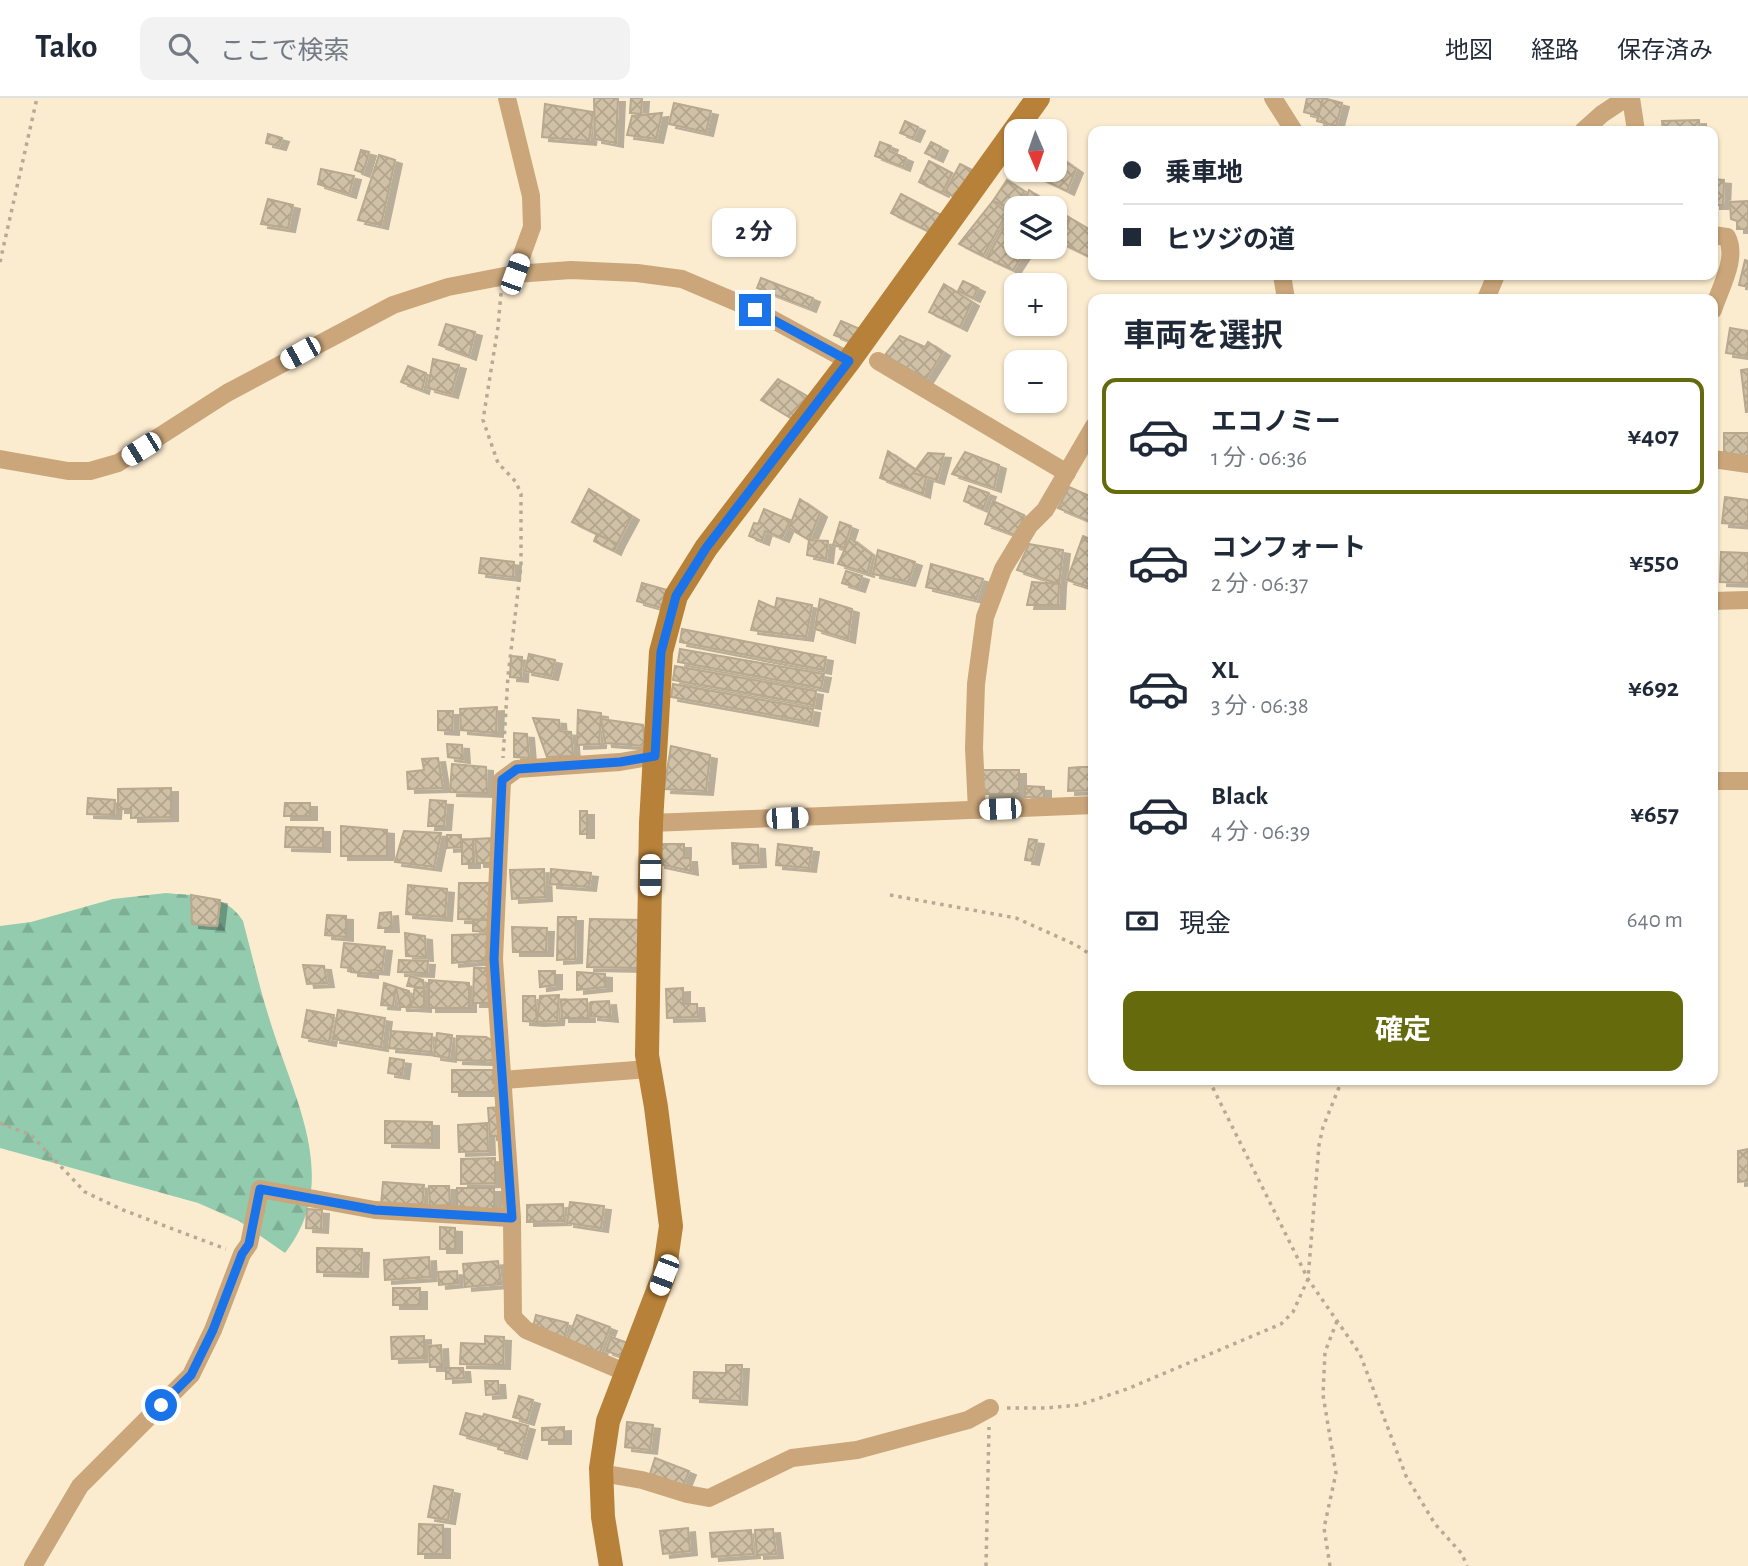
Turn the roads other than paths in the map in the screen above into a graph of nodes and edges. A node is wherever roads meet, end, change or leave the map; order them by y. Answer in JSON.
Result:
{"nodes":[{"id":1,"x":507,"y":98,"type":"edge"},
{"id":2,"x":1038,"y":98,"type":"edge"},
{"id":3,"x":1273,"y":98,"type":"edge"},
{"id":4,"x":1629,"y":98,"type":"edge"},
{"id":5,"x":1290,"y":126,"type":"edge"},
{"id":6,"x":1589,"y":126,"type":"edge"},
{"id":7,"x":1635,"y":126,"type":"edge"},
{"id":8,"x":1718,"y":236,"type":"edge"},
{"id":9,"x":508,"y":275,"type":"junction"},
{"id":10,"x":1718,"y":295,"type":"edge"},
{"id":11,"x":849,"y":361,"type":"junction"},
{"id":12,"x":878,"y":361,"type":"dead end"},
{"id":13,"x":1088,"y":437,"type":"edge"},
{"id":14,"x":0,"y":459,"type":"edge"},
{"id":15,"x":1718,"y":460,"type":"edge"},
{"id":16,"x":1748,"y":464,"type":"edge"},
{"id":17,"x":1068,"y":473,"type":"junction"},
{"id":18,"x":1748,"y":600,"type":"edge"},
{"id":19,"x":1718,"y":601,"type":"edge"},
{"id":20,"x":655,"y":756,"type":"junction"},
{"id":21,"x":1718,"y":781,"type":"edge"},
{"id":22,"x":1748,"y":781,"type":"edge"},
{"id":23,"x":1088,"y":806,"type":"edge"},
{"id":24,"x":977,"y":810,"type":"junction"},
{"id":25,"x":651,"y":823,"type":"junction"},
{"id":26,"x":649,"y":1069,"type":"junction"},
{"id":27,"x":503,"y":1080,"type":"junction"},
{"id":28,"x":512,"y":1218,"type":"junction"},
{"id":29,"x":626,"y":1373,"type":"junction"},
{"id":30,"x":990,"y":1408,"type":"road end"},
{"id":31,"x":601,"y":1473,"type":"junction"},
{"id":32,"x":33,"y":1566,"type":"edge"},
{"id":33,"x":611,"y":1566,"type":"edge"}],
"edges":[{"from":1,"to":9,"type":"street"},
{"from":2,"to":11,"type":"street"},
{"from":3,"to":5,"type":"street"},
{"from":4,"to":6,"type":"street"},
{"from":4,"to":7,"type":"street"},
{"from":8,"to":10,"type":"street"},
{"from":9,"to":11,"type":"street"},
{"from":9,"to":14,"type":"street"},
{"from":11,"to":20,"type":"street"},
{"from":12,"to":17,"type":"street"},
{"from":13,"to":17,"type":"street"},
{"from":15,"to":16,"type":"street"},
{"from":17,"to":24,"type":"street"},
{"from":18,"to":19,"type":"street"},
{"from":20,"to":25,"type":"street"},
{"from":20,"to":27,"type":"street"},
{"from":21,"to":22,"type":"street"},
{"from":23,"to":24,"type":"street"},
{"from":24,"to":25,"type":"street"},
{"from":25,"to":26,"type":"street"},
{"from":26,"to":27,"type":"street"},
{"from":26,"to":29,"type":"street"},
{"from":27,"to":28,"type":"street"},
{"from":28,"to":29,"type":"street"},
{"from":28,"to":32,"type":"street"},
{"from":29,"to":31,"type":"street"},
{"from":30,"to":31,"type":"street"},
{"from":31,"to":33,"type":"street"}]}
